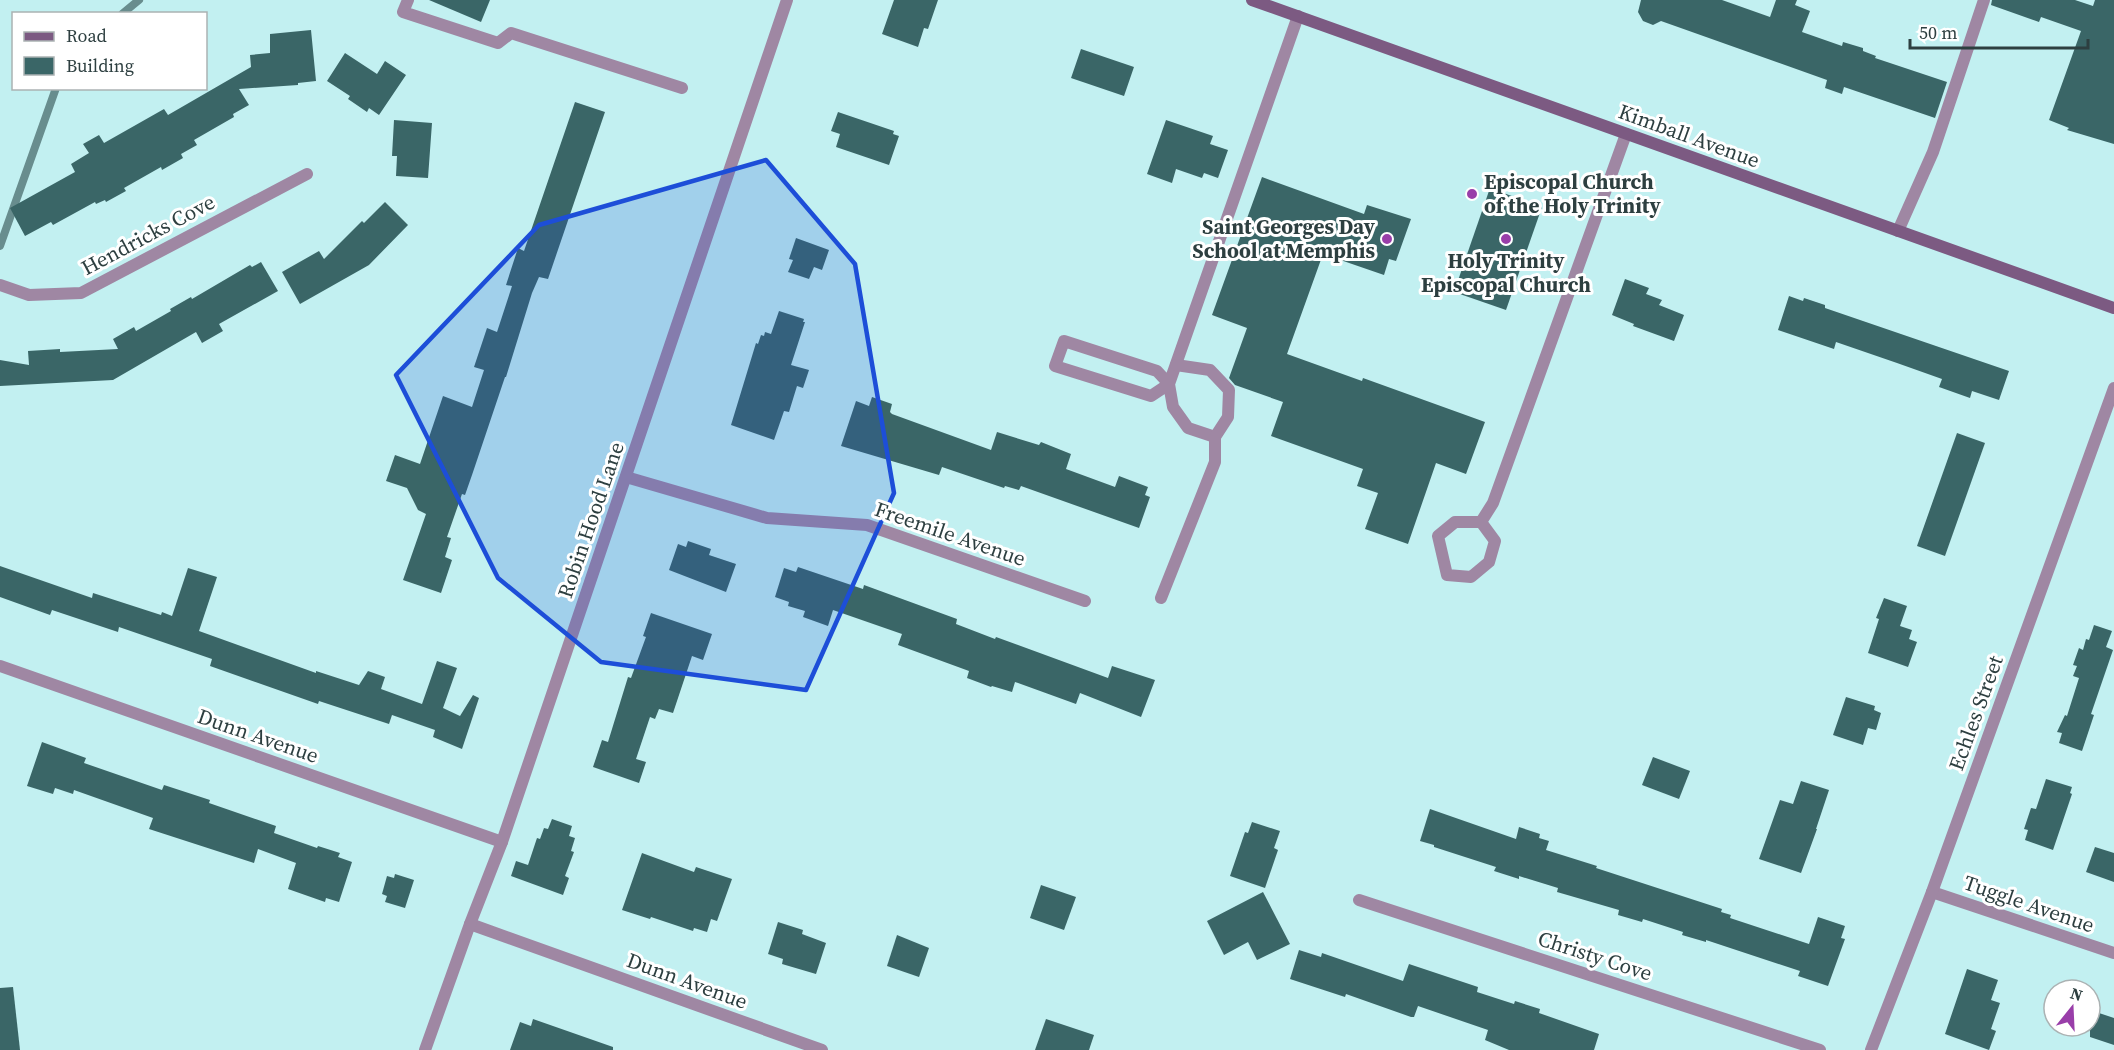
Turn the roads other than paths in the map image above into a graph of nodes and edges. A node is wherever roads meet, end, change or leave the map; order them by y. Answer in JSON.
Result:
{"nodes":[{"id":1,"x":408,"y":0,"type":"edge"},
{"id":2,"x":787,"y":0,"type":"edge"},
{"id":3,"x":1252,"y":0,"type":"edge"},
{"id":4,"x":1984,"y":0,"type":"edge"},
{"id":5,"x":1298,"y":16,"type":"junction"},
{"id":6,"x":681,"y":88,"type":"dead end"},
{"id":7,"x":1626,"y":134,"type":"junction"},
{"id":8,"x":307,"y":174,"type":"dead end"},
{"id":9,"x":1898,"y":231,"type":"junction"},
{"id":10,"x":0,"y":285,"type":"edge"},
{"id":11,"x":2114,"y":308,"type":"edge"},
{"id":12,"x":1176,"y":365,"type":"junction"},
{"id":13,"x":1169,"y":384,"type":"junction"},
{"id":14,"x":2114,"y":388,"type":"edge"},
{"id":15,"x":1215,"y":437,"type":"junction"},
{"id":16,"x":626,"y":477,"type":"junction"},
{"id":17,"x":1481,"y":522,"type":"junction"},
{"id":18,"x":1161,"y":598,"type":"dead end"},
{"id":19,"x":1085,"y":601,"type":"dead end"},
{"id":20,"x":0,"y":666,"type":"edge"},
{"id":21,"x":502,"y":842,"type":"junction"},
{"id":22,"x":1932,"y":892,"type":"junction"},
{"id":23,"x":1359,"y":900,"type":"dead end"},
{"id":24,"x":470,"y":924,"type":"junction"},
{"id":25,"x":2114,"y":953,"type":"edge"},
{"id":26,"x":425,"y":1050,"type":"edge"},
{"id":27,"x":822,"y":1050,"type":"edge"},
{"id":28,"x":1820,"y":1050,"type":"edge"},
{"id":29,"x":1871,"y":1050,"type":"edge"}],
"edges":[{"from":1,"to":6,"type":"street"},
{"from":2,"to":16,"type":"street","name":"Robin Hood Lane"},
{"from":3,"to":5,"type":"main road","name":"Kimball Avenue"},
{"from":4,"to":9,"type":"street"},
{"from":5,"to":7,"type":"main road","name":"Kimball Avenue"},
{"from":5,"to":12,"type":"street"},
{"from":7,"to":9,"type":"main road","name":"Kimball Avenue"},
{"from":7,"to":17,"type":"street"},
{"from":8,"to":10,"type":"street","name":"Hendricks Cove"},
{"from":9,"to":11,"type":"main road","name":"Kimball Avenue"},
{"from":12,"to":13,"type":"street"},
{"from":12,"to":15,"type":"street"},
{"from":13,"to":13,"type":"street"},
{"from":13,"to":15,"type":"street"},
{"from":14,"to":22,"type":"street","name":"Echles Street"},
{"from":15,"to":18,"type":"street"},
{"from":16,"to":19,"type":"street","name":"Freemile Avenue"},
{"from":16,"to":21,"type":"street","name":"Robin Hood Lane"},
{"from":17,"to":17,"type":"street"},
{"from":20,"to":21,"type":"street","name":"Dunn Avenue"},
{"from":21,"to":24,"type":"street","name":"Robin Hood Lane"},
{"from":22,"to":25,"type":"street","name":"Tuggle Avenue"},
{"from":22,"to":29,"type":"street","name":"Echles Street"},
{"from":23,"to":28,"type":"street","name":"Christy Cove"},
{"from":24,"to":26,"type":"street","name":"Robin Hood Lane"},
{"from":24,"to":27,"type":"street","name":"Dunn Avenue"}]}
